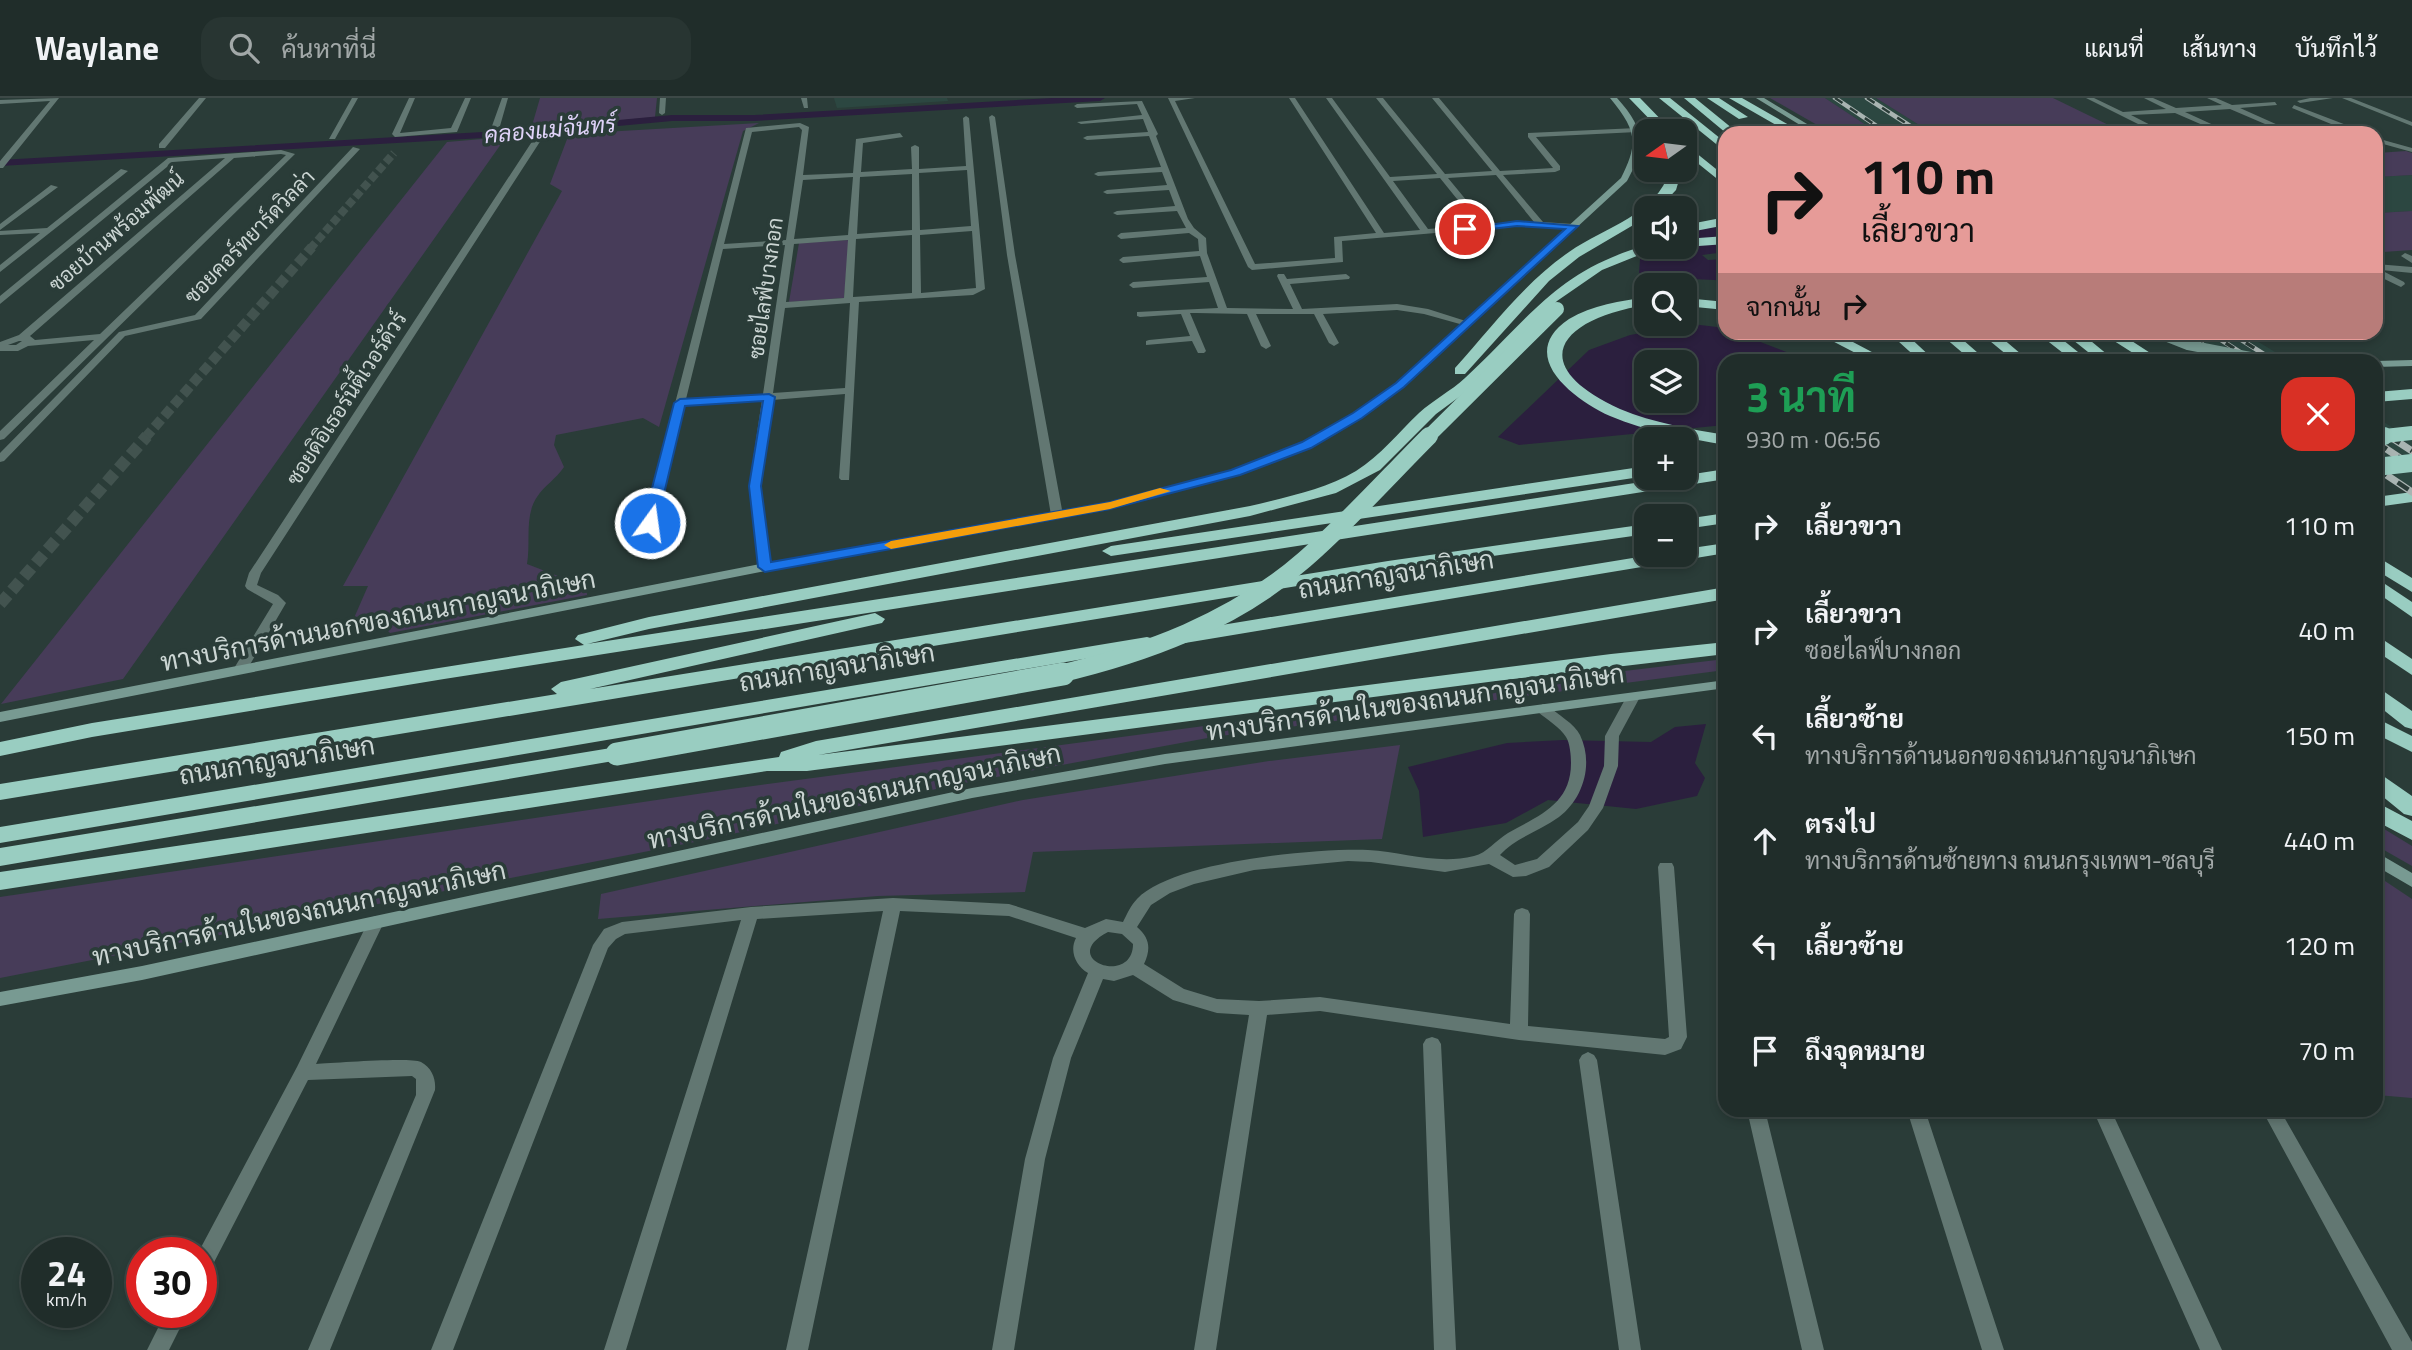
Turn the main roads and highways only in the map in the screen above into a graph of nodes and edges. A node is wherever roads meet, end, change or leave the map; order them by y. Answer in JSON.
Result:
{"nodes":[{"id":1,"x":1613,"y":98,"type":"edge"},
{"id":2,"x":1634,"y":98,"type":"edge"},
{"id":3,"x":1664,"y":98,"type":"edge"},
{"id":4,"x":1689,"y":98,"type":"edge"},
{"id":5,"x":1712,"y":98,"type":"edge"},
{"id":6,"x":1734,"y":98,"type":"edge"},
{"id":7,"x":1759,"y":98,"type":"edge"},
{"id":8,"x":1654,"y":119,"type":"edge"},
{"id":9,"x":1772,"y":120,"type":"junction"},
{"id":10,"x":1756,"y":125,"type":"dead end"},
{"id":11,"x":1724,"y":126,"type":"edge"},
{"id":12,"x":1779,"y":126,"type":"edge"},
{"id":13,"x":1784,"y":126,"type":"edge"},
{"id":14,"x":1806,"y":126,"type":"edge"},
{"id":15,"x":1718,"y":142,"type":"edge"},
{"id":16,"x":1698,"y":158,"type":"edge"},
{"id":17,"x":1718,"y":176,"type":"edge"},
{"id":18,"x":1634,"y":219,"type":"edge"},
{"id":19,"x":1718,"y":223,"type":"edge"},
{"id":20,"x":1697,"y":227,"type":"edge"},
{"id":21,"x":1718,"y":241,"type":"edge"},
{"id":22,"x":1697,"y":242,"type":"edge"},
{"id":23,"x":1634,"y":247,"type":"edge"},
{"id":24,"x":1634,"y":252,"type":"edge"},
{"id":25,"x":1634,"y":303,"type":"edge"},
{"id":26,"x":1697,"y":303,"type":"edge"},
{"id":27,"x":1718,"y":305,"type":"edge"},
{"id":28,"x":1839,"y":340,"type":"edge"},
{"id":29,"x":1904,"y":340,"type":"edge"},
{"id":30,"x":1955,"y":340,"type":"edge"},
{"id":31,"x":1996,"y":340,"type":"edge"},
{"id":32,"x":2054,"y":340,"type":"edge"},
{"id":33,"x":2081,"y":340,"type":"edge"},
{"id":34,"x":2120,"y":340,"type":"edge"},
{"id":35,"x":2175,"y":340,"type":"edge"},
{"id":36,"x":1868,"y":354,"type":"edge"},
{"id":37,"x":1920,"y":354,"type":"edge"},
{"id":38,"x":1972,"y":354,"type":"edge"},
{"id":39,"x":2014,"y":354,"type":"edge"},
{"id":40,"x":2073,"y":354,"type":"edge"},
{"id":41,"x":2099,"y":354,"type":"edge"},
{"id":42,"x":2144,"y":354,"type":"edge"},
{"id":43,"x":2235,"y":354,"type":"edge"},
{"id":44,"x":2412,"y":363,"type":"edge"},
{"id":45,"x":2383,"y":364,"type":"edge"},
{"id":46,"x":2412,"y":393,"type":"edge"},
{"id":47,"x":2383,"y":395,"type":"edge"},
{"id":48,"x":1439,"y":405,"type":"junction"},
{"id":49,"x":2412,"y":433,"type":"edge"},
{"id":50,"x":2383,"y":436,"type":"edge"},
{"id":51,"x":1718,"y":438,"type":"edge"},
{"id":52,"x":1718,"y":461,"type":"edge"},
{"id":53,"x":2412,"y":463,"type":"edge"},
{"id":54,"x":1697,"y":464,"type":"edge"},
{"id":55,"x":2383,"y":466,"type":"edge"},
{"id":56,"x":1634,"y":473,"type":"edge"},
{"id":57,"x":1718,"y":475,"type":"edge"},
{"id":58,"x":2412,"y":497,"type":"edge"},
{"id":59,"x":2383,"y":503,"type":"edge"},
{"id":60,"x":2383,"y":504,"type":"edge"},
{"id":61,"x":2412,"y":506,"type":"edge"},
{"id":62,"x":1718,"y":519,"type":"edge"},
{"id":63,"x":1697,"y":522,"type":"edge"},
{"id":64,"x":1634,"y":531,"type":"edge"},
{"id":65,"x":1718,"y":549,"type":"edge"},
{"id":66,"x":1697,"y":553,"type":"edge"},
{"id":67,"x":1634,"y":563,"type":"edge"},
{"id":68,"x":2383,"y":566,"type":"edge"},
{"id":69,"x":911,"y":574,"type":"junction"},
{"id":70,"x":1021,"y":583,"type":"junction"},
{"id":71,"x":2412,"y":586,"type":"edge"},
{"id":72,"x":2383,"y":588,"type":"edge"},
{"id":73,"x":1718,"y":594,"type":"edge"},
{"id":74,"x":2412,"y":611,"type":"edge"},
{"id":75,"x":1718,"y":638,"type":"edge"},
{"id":76,"x":2383,"y":646,"type":"edge"},
{"id":77,"x":1718,"y":649,"type":"edge"},
{"id":78,"x":1590,"y":662,"type":"junction"},
{"id":79,"x":2412,"y":669,"type":"edge"},
{"id":80,"x":444,"y":673,"type":"junction"},
{"id":81,"x":1718,"y":687,"type":"edge"},
{"id":82,"x":2383,"y":698,"type":"edge"},
{"id":83,"x":492,"y":710,"type":"junction"},
{"id":84,"x":0,"y":717,"type":"edge"},
{"id":85,"x":2412,"y":722,"type":"edge"},
{"id":86,"x":2383,"y":729,"type":"edge"},
{"id":87,"x":2412,"y":745,"type":"edge"},
{"id":88,"x":0,"y":749,"type":"edge"},
{"id":89,"x":766,"y":764,"type":"junction"},
{"id":90,"x":2383,"y":784,"type":"edge"},
{"id":91,"x":0,"y":792,"type":"edge"},
{"id":92,"x":2412,"y":807,"type":"edge"},
{"id":93,"x":2383,"y":814,"type":"edge"},
{"id":94,"x":2412,"y":832,"type":"edge"},
{"id":95,"x":0,"y":835,"type":"edge"},
{"id":96,"x":0,"y":857,"type":"edge"},
{"id":97,"x":2383,"y":862,"type":"edge"},
{"id":98,"x":0,"y":881,"type":"edge"},
{"id":99,"x":2412,"y":881,"type":"edge"},
{"id":100,"x":0,"y":999,"type":"edge"}],
"edges":[{"from":1,"to":84,"type":"main road","name":"ทางบริการด้านนอกของถนนกาญจนาภิเษก"},
{"from":2,"to":8,"type":"highway"},
{"from":3,"to":15,"type":"highway"},
{"from":4,"to":11,"type":"highway"},
{"from":5,"to":10,"type":"highway"},
{"from":6,"to":9,"type":"highway"},
{"from":7,"to":14,"type":"main road"},
{"from":9,"to":12,"type":"highway"},
{"from":9,"to":13,"type":"highway"},
{"from":16,"to":17,"type":"highway"},
{"from":18,"to":48,"type":"highway"},
{"from":19,"to":20,"type":"highway"},
{"from":21,"to":22,"type":"highway"},
{"from":23,"to":96,"type":"highway","bridge":true},
{"from":24,"to":48,"type":"highway"},
{"from":25,"to":51,"type":"highway"},
{"from":26,"to":27,"type":"highway"},
{"from":28,"to":36,"type":"highway"},
{"from":29,"to":37,"type":"highway"},
{"from":30,"to":38,"type":"highway"},
{"from":31,"to":39,"type":"highway"},
{"from":32,"to":40,"type":"highway"},
{"from":33,"to":41,"type":"highway"},
{"from":34,"to":42,"type":"highway"},
{"from":35,"to":43,"type":"main road","bridge":true},
{"from":44,"to":45,"type":"main road"},
{"from":46,"to":47,"type":"highway"},
{"from":48,"to":69,"type":"highway"},
{"from":49,"to":50,"type":"highway","bridge":true},
{"from":52,"to":54,"type":"highway"},
{"from":53,"to":55,"type":"highway","bridge":true},
{"from":56,"to":69,"type":"highway"},
{"from":57,"to":70,"type":"highway"},
{"from":58,"to":59,"type":"highway"},
{"from":60,"to":61,"type":"highway"},
{"from":62,"to":63,"type":"highway"},
{"from":64,"to":83,"type":"highway","name":"ถนนกาญจนาภิเษก"},
{"from":65,"to":66,"type":"highway","name":"ถนนกาญจนาภิเษก"},
{"from":67,"to":95,"type":"highway","name":"ถนนกาญจนาภิเษก"},
{"from":68,"to":71,"type":"highway"},
{"from":69,"to":80,"type":"highway"},
{"from":70,"to":80,"type":"highway"},
{"from":70,"to":83,"type":"highway"},
{"from":72,"to":74,"type":"highway"},
{"from":73,"to":89,"type":"highway"},
{"from":75,"to":78,"type":"highway"},
{"from":76,"to":79,"type":"highway"},
{"from":77,"to":78,"type":"highway"},
{"from":78,"to":89,"type":"highway"},
{"from":80,"to":88,"type":"highway"},
{"from":81,"to":100,"type":"main road","name":"ทางบริการด้านในของถนนกาญจนาภิเษก"},
{"from":82,"to":85,"type":"highway"},
{"from":83,"to":91,"type":"highway","name":"ถนนกาญจนาภิเษก"},
{"from":86,"to":87,"type":"highway"},
{"from":89,"to":98,"type":"highway"},
{"from":90,"to":92,"type":"highway"},
{"from":93,"to":94,"type":"highway"},
{"from":97,"to":99,"type":"main road"}]}
